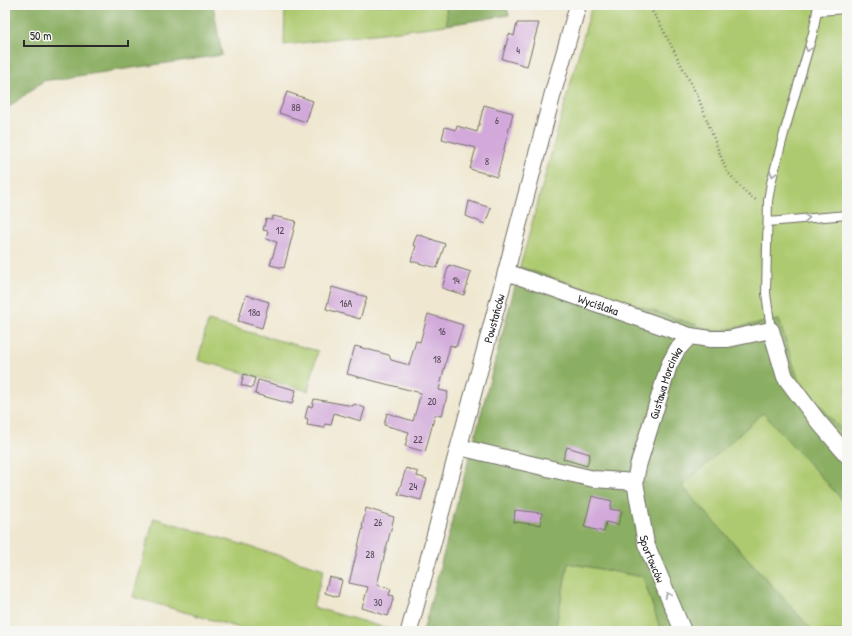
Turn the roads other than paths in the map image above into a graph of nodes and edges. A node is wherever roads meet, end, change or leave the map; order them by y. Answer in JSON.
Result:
{"nodes":[{"id":1,"x":578,"y":5,"type":"edge"},
{"id":2,"x":818,"y":8,"type":"edge"},
{"id":3,"x":847,"y":9,"type":"edge"},
{"id":4,"x":847,"y":215,"type":"edge"},
{"id":5,"x":768,"y":222,"type":"junction"},
{"id":6,"x":506,"y":272,"type":"junction"},
{"id":7,"x":771,"y":330,"type":"junction"},
{"id":8,"x":690,"y":336,"type":"junction"},
{"id":9,"x":459,"y":447,"type":"junction"},
{"id":10,"x":847,"y":454,"type":"edge"},
{"id":11,"x":635,"y":482,"type":"junction"},
{"id":12,"x":409,"y":631,"type":"edge"},
{"id":13,"x":683,"y":631,"type":"edge"}],
"edges":[{"from":1,"to":6,"type":"street","name":"Powstańców"},
{"from":2,"to":3,"type":"lane"},
{"from":2,"to":5,"type":"lane","one_way":true},
{"from":5,"to":4,"type":"lane","one_way":true},
{"from":5,"to":7,"type":"lane"},
{"from":6,"to":8,"type":"street","name":"Wyciślaka"},
{"from":6,"to":9,"type":"street","name":"Powstańców"},
{"from":7,"to":8,"type":"street","name":"Gustawa Morcinka"},
{"from":7,"to":10,"type":"street"},
{"from":8,"to":11,"type":"street","name":"Gustawa Morcinka"},
{"from":9,"to":11,"type":"street"},
{"from":9,"to":12,"type":"street","name":"Powstańców"},
{"from":13,"to":11,"type":"street","name":"Sportowców","one_way":true}]}
